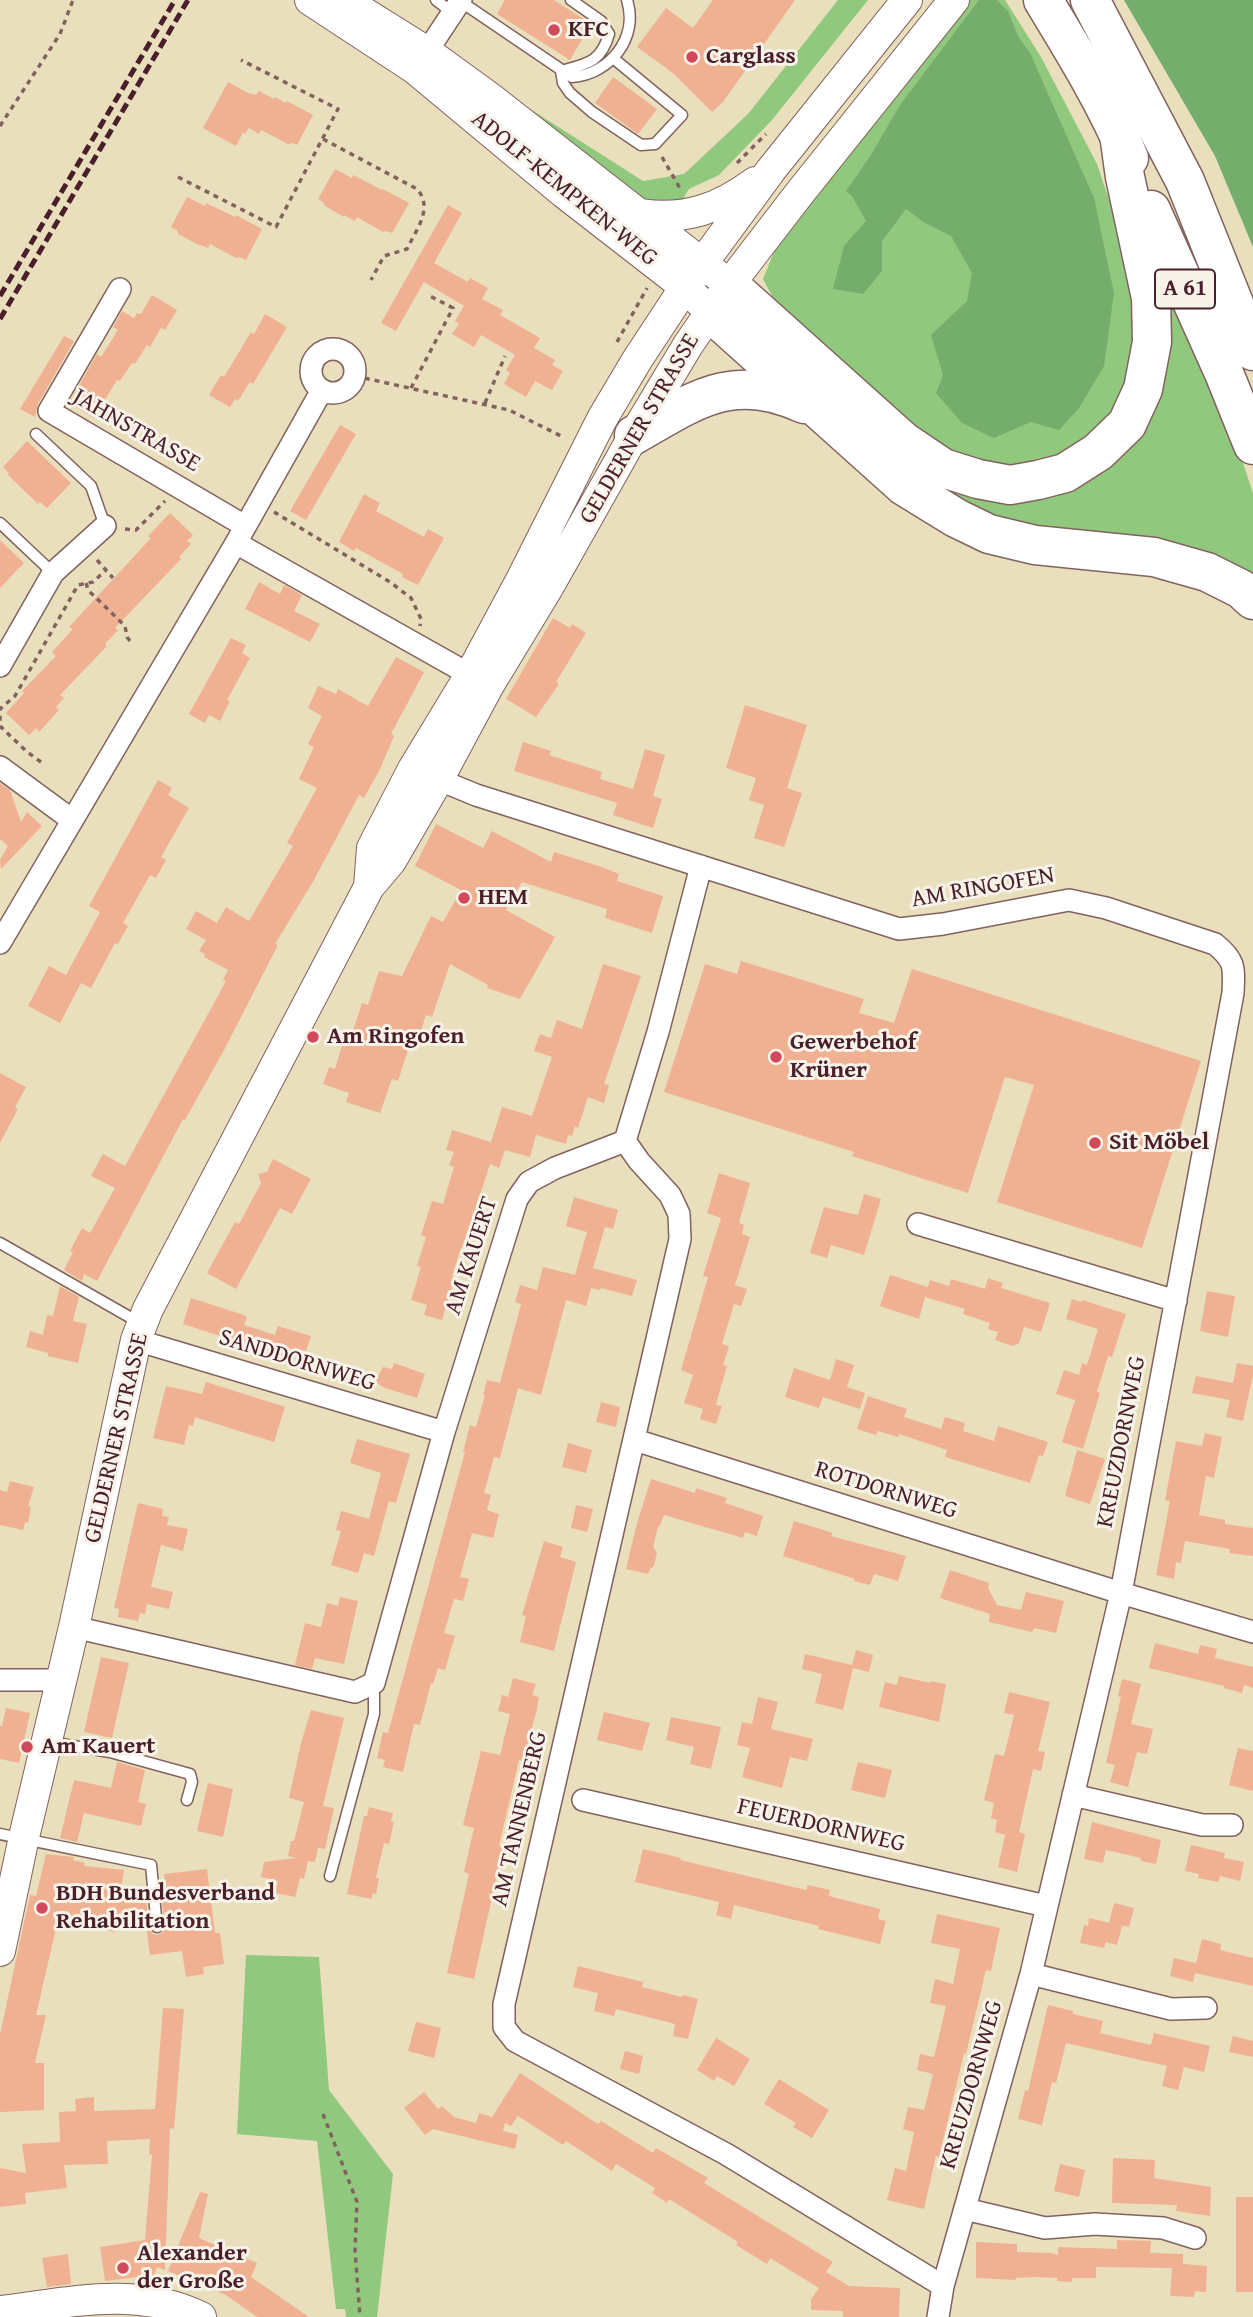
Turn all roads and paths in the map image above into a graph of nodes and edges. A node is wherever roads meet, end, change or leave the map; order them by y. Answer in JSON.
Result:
{"nodes":[{"id":1,"x":74,"y":0,"type":"edge"},
{"id":2,"x":310,"y":0,"type":"edge"},
{"id":3,"x":342,"y":0,"type":"edge"},
{"id":4,"x":436,"y":0,"type":"edge"},
{"id":5,"x":570,"y":0,"type":"edge"},
{"id":6,"x":627,"y":0,"type":"edge"},
{"id":7,"x":907,"y":0,"type":"edge"},
{"id":8,"x":954,"y":0,"type":"edge"},
{"id":9,"x":1043,"y":0,"type":"edge"},
{"id":10,"x":1090,"y":0,"type":"edge"},
{"id":11,"x":458,"y":5,"type":"edge"},
{"id":12,"x":613,"y":58,"type":"junction"},
{"id":13,"x":241,"y":60,"type":"dead end"},
{"id":14,"x":421,"y":61,"type":"junction"},
{"id":15,"x":561,"y":71,"type":"junction"},
{"id":16,"x":0,"y":126,"type":"edge"},
{"id":17,"x":1119,"y":134,"type":"junction"},
{"id":18,"x":322,"y":139,"type":"junction"},
{"id":19,"x":655,"y":144,"type":"junction"},
{"id":20,"x":771,"y":170,"type":"junction"},
{"id":21,"x":178,"y":177,"type":"dead end"},
{"id":22,"x":682,"y":191,"type":"dead end"},
{"id":23,"x":641,"y":214,"type":"junction"},
{"id":24,"x":371,"y":280,"type":"dead end"},
{"id":25,"x":707,"y":287,"type":"junction"},
{"id":26,"x":120,"y":289,"type":"dead end"},
{"id":27,"x":428,"y":295,"type":"dead end"},
{"id":28,"x":1253,"y":351,"type":"edge"},
{"id":29,"x":505,"y":356,"type":"dead end"},
{"id":30,"x":355,"y":376,"type":"junction"},
{"id":31,"x":411,"y":388,"type":"junction"},
{"id":32,"x":322,"y":390,"type":"junction"},
{"id":33,"x":485,"y":404,"type":"junction"},
{"id":34,"x":819,"y":411,"type":"junction"},
{"id":35,"x":36,"y":434,"type":"dead end"},
{"id":36,"x":634,"y":435,"type":"junction"},
{"id":37,"x":564,"y":437,"type":"dead end"},
{"id":38,"x":1253,"y":445,"type":"edge"},
{"id":39,"x":178,"y":487,"type":"junction"},
{"id":40,"x":258,"y":503,"type":"junction"},
{"id":41,"x":0,"y":523,"type":"edge"},
{"id":42,"x":105,"y":526,"type":"junction"},
{"id":43,"x":241,"y":535,"type":"junction"},
{"id":44,"x":106,"y":570,"type":"dead end"},
{"id":45,"x":53,"y":573,"type":"junction"},
{"id":46,"x":86,"y":583,"type":"junction"},
{"id":47,"x":1253,"y":600,"type":"edge"},
{"id":48,"x":130,"y":642,"type":"dead end"},
{"id":49,"x":416,"y":645,"type":"junction"},
{"id":50,"x":2,"y":657,"type":"edge"},
{"id":51,"x":479,"y":680,"type":"junction"},
{"id":52,"x":41,"y":762,"type":"dead end"},
{"id":53,"x":0,"y":767,"type":"edge"},
{"id":54,"x":426,"y":775,"type":"junction"},
{"id":55,"x":72,"y":820,"type":"junction"},
{"id":56,"x":702,"y":866,"type":"junction"},
{"id":57,"x":0,"y":943,"type":"edge"},
{"id":58,"x":1234,"y":965,"type":"joint"},
{"id":59,"x":625,"y":1140,"type":"junction"},
{"id":60,"x":918,"y":1224,"type":"dead end"},
{"id":61,"x":0,"y":1243,"type":"edge"},
{"id":62,"x":1176,"y":1301,"type":"junction"},
{"id":63,"x":139,"y":1332,"type":"junction"},
{"id":64,"x":444,"y":1432,"type":"junction"},
{"id":65,"x":635,"y":1440,"type":"junction"},
{"id":66,"x":1121,"y":1593,"type":"junction"},
{"id":67,"x":74,"y":1627,"type":"junction"},
{"id":68,"x":1253,"y":1632,"type":"edge"},
{"id":69,"x":0,"y":1680,"type":"edge"},
{"id":70,"x":61,"y":1680,"type":"junction"},
{"id":71,"x":374,"y":1683,"type":"junction"},
{"id":72,"x":47,"y":1742,"type":"junction"},
{"id":73,"x":1073,"y":1795,"type":"junction"},
{"id":74,"x":187,"y":1800,"type":"dead end"},
{"id":75,"x":583,"y":1800,"type":"dead end"},
{"id":76,"x":1232,"y":1825,"type":"dead end"},
{"id":77,"x":12,"y":1836,"type":"edge"},
{"id":78,"x":330,"y":1876,"type":"dead end"},
{"id":79,"x":1045,"y":1906,"type":"junction"},
{"id":80,"x":157,"y":1927,"type":"dead end"},
{"id":81,"x":0,"y":1951,"type":"edge"},
{"id":82,"x":1031,"y":1975,"type":"junction"},
{"id":83,"x":1206,"y":2008,"type":"dead end"},
{"id":84,"x":323,"y":2114,"type":"dead end"},
{"id":85,"x":965,"y":2209,"type":"junction"},
{"id":86,"x":1195,"y":2238,"type":"dead end"},
{"id":87,"x":943,"y":2286,"type":"junction"},
{"id":88,"x":0,"y":2311,"type":"edge"},
{"id":89,"x":33,"y":2312,"type":"edge"},
{"id":90,"x":201,"y":2317,"type":"edge"},
{"id":91,"x":359,"y":2317,"type":"edge"},
{"id":92,"x":939,"y":2317,"type":"edge"}],
"edges":[{"from":1,"to":16,"type":"path"},
{"from":2,"to":14,"type":"main road","name":"ADOLF-KEMPKEN-WEG"},
{"from":3,"to":14,"type":"main road","name":"ADOLF-KEMPKEN-WEG"},
{"from":4,"to":11,"type":"lane"},
{"from":5,"to":15,"type":"lane"},
{"from":6,"to":12,"type":"lane"},
{"from":7,"to":20,"type":"main road","name":"GELDERNER STRASSE"},
{"from":8,"to":25,"type":"main road","name":"GELDERNER STRASSE"},
{"from":9,"to":17,"type":"highway","number":"A 61"},
{"from":10,"to":28,"type":"highway","number":"A 61"},
{"from":11,"to":14,"type":"street"},
{"from":11,"to":15,"type":"lane"},
{"from":12,"to":15,"type":"lane"},
{"from":12,"to":19,"type":"lane"},
{"from":13,"to":18,"type":"path"},
{"from":14,"to":23,"type":"main road","name":"ADOLF-KEMPKEN-WEG"},
{"from":14,"to":25,"type":"main road","name":"ADOLF-KEMPKEN-WEG"},
{"from":15,"to":19,"type":"lane"},
{"from":17,"to":25,"type":"highway"},
{"from":17,"to":38,"type":"highway","number":"A 61"},
{"from":18,"to":21,"type":"path"},
{"from":18,"to":24,"type":"path"},
{"from":19,"to":22,"type":"path"},
{"from":20,"to":23,"type":"main road"},
{"from":20,"to":25,"type":"main road","name":"GELDERNER STRASSE"},
{"from":23,"to":25,"type":"main road","name":"ADOLF-KEMPKEN-WEG"},
{"from":25,"to":34,"type":"highway"},
{"from":25,"to":36,"type":"main road","name":"GELDERNER STRASSE"},
{"from":25,"to":51,"type":"main road","name":"GELDERNER STRASSE"},
{"from":26,"to":39,"type":"street","name":"JAHNSTRASSE"},
{"from":27,"to":31,"type":"path"},
{"from":29,"to":33,"type":"path"},
{"from":30,"to":31,"type":"path"},
{"from":30,"to":32,"type":"street"},
{"from":30,"to":32,"type":"street"},
{"from":31,"to":33,"type":"path"},
{"from":32,"to":40,"type":"street"},
{"from":33,"to":37,"type":"path"},
{"from":34,"to":36,"type":"highway"},
{"from":34,"to":47,"type":"highway"},
{"from":35,"to":42,"type":"lane"},
{"from":36,"to":51,"type":"main road","name":"GELDERNER STRASSE"},
{"from":39,"to":42,"type":"path"},
{"from":39,"to":43,"type":"street","name":"JAHNSTRASSE"},
{"from":40,"to":43,"type":"street"},
{"from":40,"to":49,"type":"path"},
{"from":41,"to":45,"type":"lane"},
{"from":42,"to":45,"type":"street"},
{"from":43,"to":49,"type":"street","name":"JAHNSTRASSE"},
{"from":43,"to":55,"type":"street"},
{"from":44,"to":46,"type":"path"},
{"from":45,"to":50,"type":"street"},
{"from":46,"to":48,"type":"path"},
{"from":46,"to":52,"type":"path"},
{"from":49,"to":51,"type":"street","name":"JAHNSTRASSE"},
{"from":51,"to":54,"type":"main road","name":"GELDERNER STRASSE"},
{"from":53,"to":55,"type":"street"},
{"from":54,"to":56,"type":"street","name":"AM RINGOFEN"},
{"from":54,"to":63,"type":"main road","name":"GELDERNER STRASSE"},
{"from":55,"to":57,"type":"street"},
{"from":56,"to":58,"type":"street","name":"AM RINGOFEN"},
{"from":56,"to":59,"type":"street"},
{"from":58,"to":62,"type":"street","name":"KREUZDORNWEG"},
{"from":59,"to":64,"type":"street","name":"AM KAUERT"},
{"from":59,"to":65,"type":"street","name":"AM TANNENBERG"},
{"from":60,"to":62,"type":"street"},
{"from":61,"to":63,"type":"lane"},
{"from":62,"to":66,"type":"street","name":"KREUZDORNWEG"},
{"from":63,"to":64,"type":"street","name":"SANDDORNWEG"},
{"from":63,"to":67,"type":"main road","name":"GELDERNER STRASSE"},
{"from":64,"to":71,"type":"street","name":"AM KAUERT"},
{"from":65,"to":66,"type":"street","name":"ROTDORNWEG"},
{"from":65,"to":87,"type":"street","name":"AM TANNENBERG"},
{"from":66,"to":68,"type":"street"},
{"from":66,"to":73,"type":"street","name":"KREUZDORNWEG"},
{"from":67,"to":70,"type":"main road","name":"GELDERNER STRASSE"},
{"from":67,"to":71,"type":"street"},
{"from":69,"to":70,"type":"street"},
{"from":70,"to":72,"type":"main road","name":"GELDERNER STRASSE"},
{"from":71,"to":78,"type":"lane","name":"AM KAUERT"},
{"from":72,"to":74,"type":"lane"},
{"from":72,"to":77,"type":"main road","name":"GELDERNER STRASSE"},
{"from":73,"to":76,"type":"street"},
{"from":73,"to":79,"type":"street","name":"KREUZDORNWEG"},
{"from":75,"to":79,"type":"street","name":"FEUERDORNWEG"},
{"from":77,"to":80,"type":"lane"},
{"from":77,"to":81,"type":"main road","name":"GELDERNER STRASSE"},
{"from":79,"to":82,"type":"street","name":"KREUZDORNWEG"},
{"from":82,"to":83,"type":"street"},
{"from":82,"to":85,"type":"street","name":"KREUZDORNWEG"},
{"from":84,"to":91,"type":"path"},
{"from":85,"to":86,"type":"street","name":"KREUZDORNWEG"},
{"from":85,"to":87,"type":"street","name":"KREUZDORNWEG"},
{"from":87,"to":92,"type":"street","name":"KREUZDORNWEG"},
{"from":88,"to":89,"type":"main road"},
{"from":89,"to":90,"type":"main road"}]}
